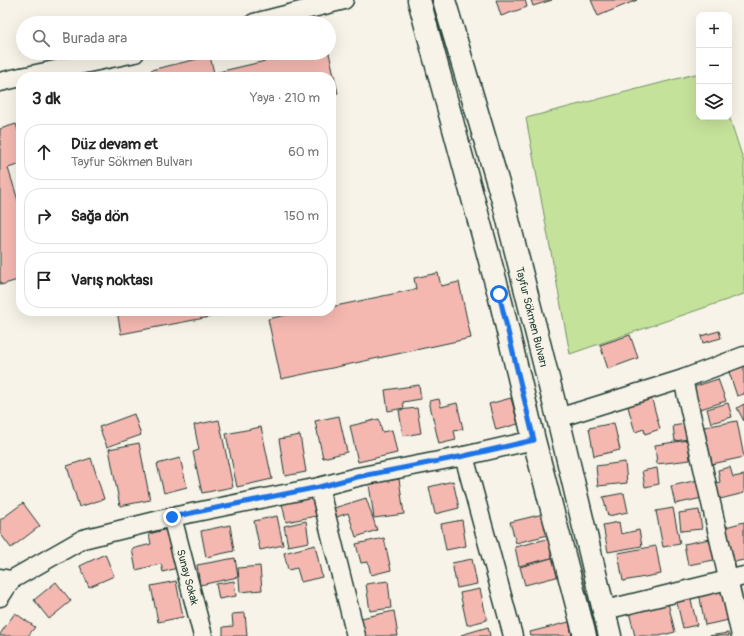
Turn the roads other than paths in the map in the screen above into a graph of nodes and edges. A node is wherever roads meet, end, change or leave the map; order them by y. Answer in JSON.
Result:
{"nodes":[{"id":1,"x":344,"y":0,"type":"edge"},
{"id":2,"x":419,"y":0,"type":"edge"},
{"id":3,"x":444,"y":0,"type":"edge"},
{"id":4,"x":281,"y":16,"type":"edge"},
{"id":5,"x":102,"y":60,"type":"edge"},
{"id":6,"x":45,"y":72,"type":"edge"},
{"id":7,"x":16,"y":78,"type":"edge"},
{"id":8,"x":0,"y":82,"type":"edge"},
{"id":9,"x":744,"y":356,"type":"edge"},
{"id":10,"x":683,"y":379,"type":"junction"},
{"id":11,"x":558,"y":418,"type":"junction"},
{"id":12,"x":534,"y":440,"type":"junction"},
{"id":13,"x":464,"y":456,"type":"junction"},
{"id":14,"x":319,"y":487,"type":"junction"},
{"id":15,"x":172,"y":517,"type":"junction"},
{"id":16,"x":737,"y":578,"type":"edge"},
{"id":17,"x":5,"y":579,"type":"edge"},
{"id":18,"x":0,"y":597,"type":"edge"},
{"id":19,"x":605,"y":610,"type":"junction"},
{"id":20,"x":203,"y":636,"type":"edge"},
{"id":21,"x":356,"y":636,"type":"edge"},
{"id":22,"x":513,"y":636,"type":"edge"},
{"id":23,"x":585,"y":636,"type":"edge"},
{"id":24,"x":610,"y":636,"type":"edge"},
{"id":25,"x":741,"y":636,"type":"edge"}],
"edges":[{"from":1,"to":4,"type":"street"},
{"from":2,"to":12,"type":"main road"},
{"from":3,"to":11,"type":"main road","name":"Tayfur Sökmen Bulvarı"},
{"from":5,"to":6,"type":"street"},
{"from":7,"to":8,"type":"street"},
{"from":9,"to":10,"type":"street"},
{"from":10,"to":11,"type":"street"},
{"from":10,"to":16,"type":"street"},
{"from":11,"to":19,"type":"main road","name":"Tayfur Sökmen Bulvarı"},
{"from":12,"to":13,"type":"street"},
{"from":12,"to":23,"type":"main road"},
{"from":13,"to":14,"type":"street"},
{"from":13,"to":22,"type":"street"},
{"from":14,"to":15,"type":"street"},
{"from":14,"to":21,"type":"street"},
{"from":15,"to":17,"type":"street"},
{"from":15,"to":20,"type":"street","name":"Sunay Sokak"},
{"from":16,"to":19,"type":"street"},
{"from":16,"to":25,"type":"street"},
{"from":17,"to":18,"type":"street"},
{"from":19,"to":24,"type":"main road","name":"Tayfur Sökmen Bulvarı"}]}
